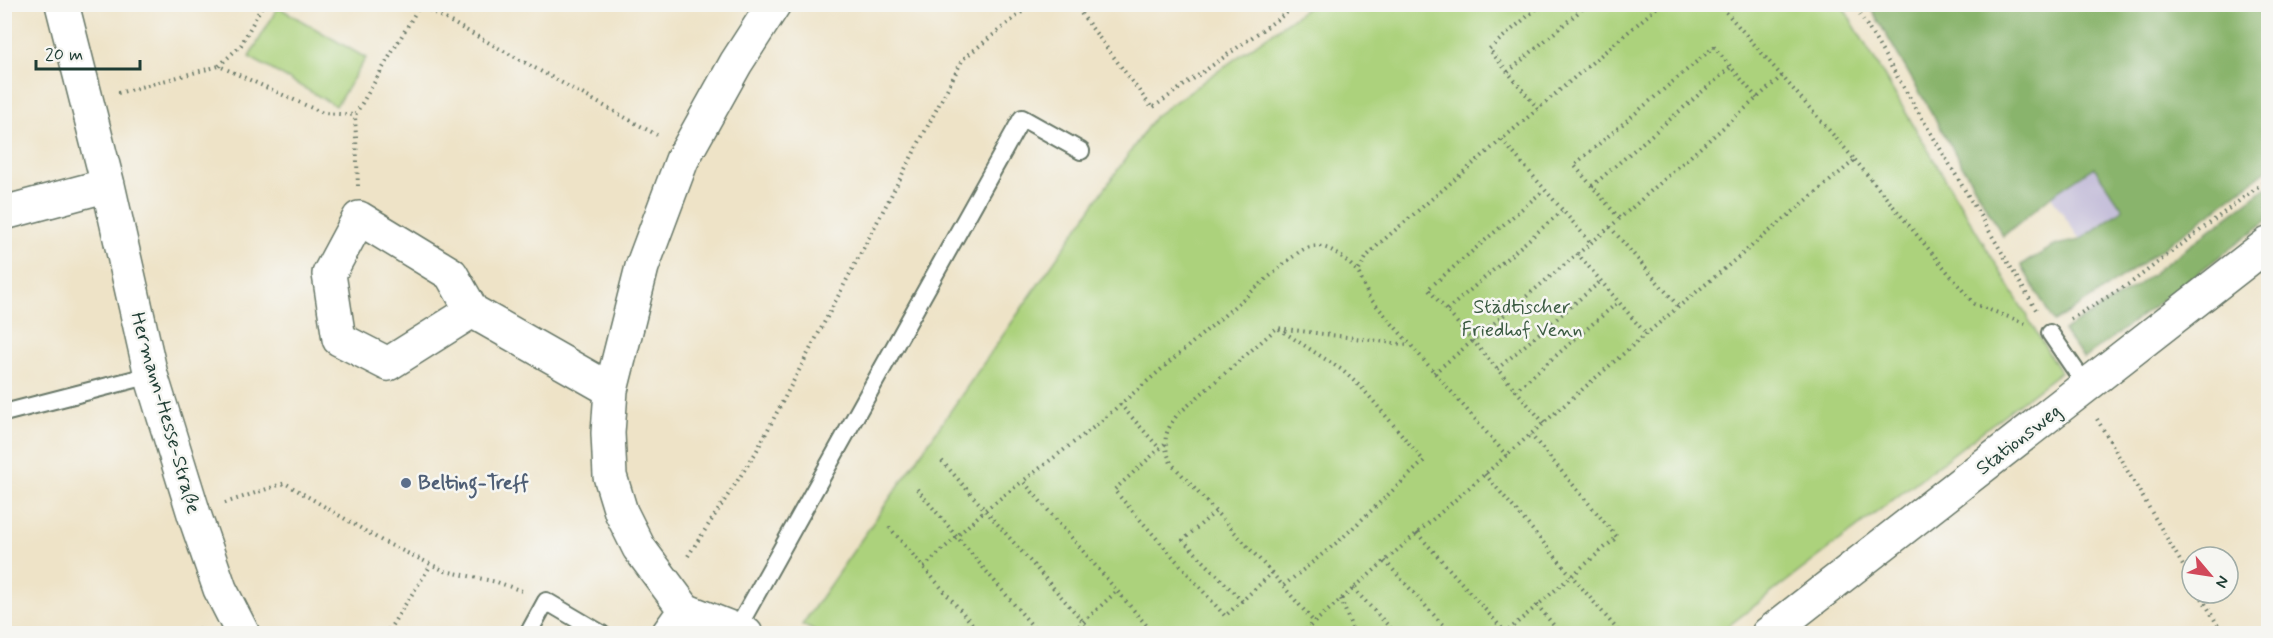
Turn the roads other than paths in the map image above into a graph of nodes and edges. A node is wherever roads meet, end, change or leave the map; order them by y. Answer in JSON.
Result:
{"nodes":[{"id":1,"x":62,"y":4,"type":"edge"},
{"id":2,"x":774,"y":4,"type":"edge"},
{"id":3,"x":1081,"y":151,"type":"dead end"},
{"id":4,"x":108,"y":185,"type":"junction"},
{"id":5,"x":4,"y":213,"type":"edge"},
{"id":6,"x":2268,"y":244,"type":"edge"},
{"id":7,"x":472,"y":311,"type":"junction"},
{"id":8,"x":2050,"y":333,"type":"road end"},
{"id":9,"x":151,"y":375,"type":"junction"},
{"id":10,"x":2087,"y":387,"type":"junction"},
{"id":11,"x":611,"y":390,"type":"junction"},
{"id":12,"x":4,"y":413,"type":"edge"},
{"id":13,"x":673,"y":610,"type":"edge"},
{"id":14,"x":742,"y":631,"type":"edge"},
{"id":15,"x":243,"y":633,"type":"edge"},
{"id":16,"x":528,"y":633,"type":"edge"},
{"id":17,"x":602,"y":633,"type":"edge"},
{"id":18,"x":1768,"y":633,"type":"edge"}],
"edges":[{"from":1,"to":4,"type":"street","name":"Hermann-Hesse-Straße"},
{"from":2,"to":11,"type":"street"},
{"from":3,"to":14,"type":"lane"},
{"from":4,"to":5,"type":"street"},
{"from":4,"to":9,"type":"street","name":"Hermann-Hesse-Straße"},
{"from":6,"to":10,"type":"street","name":"Stationsweg"},
{"from":7,"to":7,"type":"street"},
{"from":7,"to":11,"type":"street"},
{"from":8,"to":10,"type":"lane"},
{"from":9,"to":12,"type":"lane"},
{"from":9,"to":15,"type":"street","name":"Hermann-Hesse-Straße"},
{"from":10,"to":18,"type":"street","name":"Stationsweg"},
{"from":11,"to":13,"type":"street"},
{"from":13,"to":14,"type":"street"},
{"from":16,"to":17,"type":"lane"}]}
